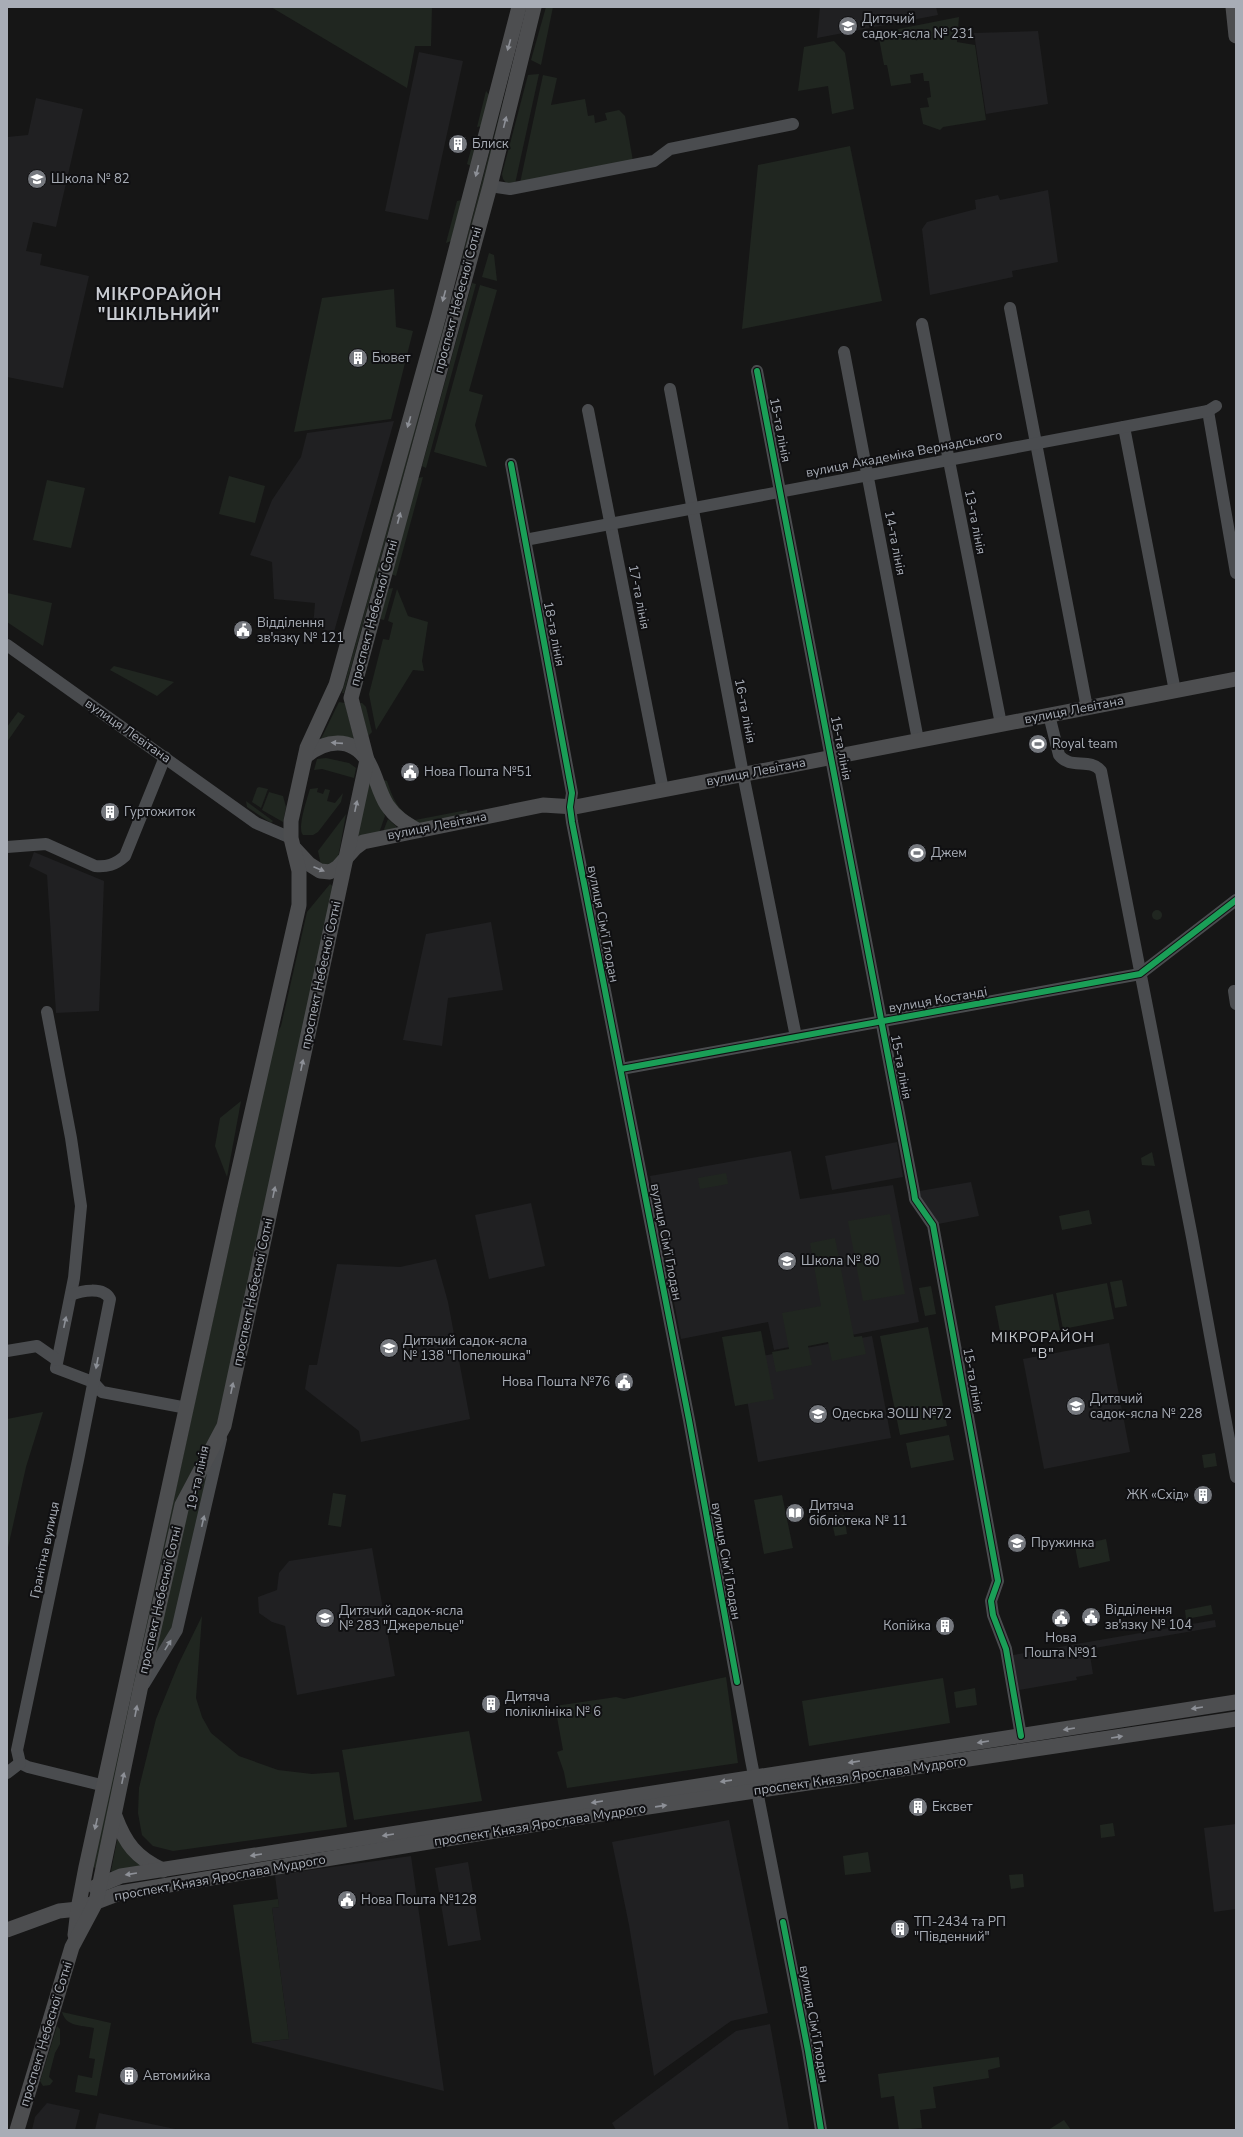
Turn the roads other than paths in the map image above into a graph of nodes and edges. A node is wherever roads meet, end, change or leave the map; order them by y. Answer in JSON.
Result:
{"nodes":[{"id":1,"x":519,"y":7,"type":"edge"},
{"id":2,"x":534,"y":7,"type":"edge"},
{"id":3,"x":1233,"y":7,"type":"edge"},
{"id":4,"x":1236,"y":36,"type":"edge"},
{"id":5,"x":793,"y":124,"type":"dead end"},
{"id":6,"x":490,"y":186,"type":"junction"},
{"id":7,"x":1010,"y":308,"type":"dead end"},
{"id":8,"x":446,"y":317,"type":"junction"},
{"id":9,"x":922,"y":324,"type":"dead end"},
{"id":10,"x":844,"y":352,"type":"dead end"},
{"id":11,"x":757,"y":371,"type":"dead end"},
{"id":12,"x":670,"y":389,"type":"dead end"},
{"id":13,"x":588,"y":410,"type":"dead end"},
{"id":14,"x":1124,"y":427,"type":"junction"},
{"id":15,"x":1036,"y":443,"type":"junction"},
{"id":16,"x":949,"y":460,"type":"junction"},
{"id":17,"x":511,"y":464,"type":"dead end"},
{"id":18,"x":867,"y":475,"type":"junction"},
{"id":19,"x":780,"y":492,"type":"junction"},
{"id":20,"x":692,"y":508,"type":"junction"},
{"id":21,"x":610,"y":524,"type":"junction"},
{"id":22,"x":525,"y":540,"type":"junction"},
{"id":23,"x":1236,"y":573,"type":"edge"},
{"id":24,"x":7,"y":645,"type":"edge"},
{"id":25,"x":1236,"y":679,"type":"edge"},
{"id":26,"x":1175,"y":691,"type":"junction"},
{"id":27,"x":1087,"y":708,"type":"junction"},
{"id":28,"x":1049,"y":715,"type":"junction"},
{"id":29,"x":1001,"y":724,"type":"junction"},
{"id":30,"x":918,"y":740,"type":"junction"},
{"id":31,"x":306,"y":756,"type":"junction"},
{"id":32,"x":165,"y":757,"type":"junction"},
{"id":33,"x":831,"y":757,"type":"junction"},
{"id":34,"x":367,"y":760,"type":"junction"},
{"id":35,"x":743,"y":774,"type":"junction"},
{"id":36,"x":663,"y":790,"type":"junction"},
{"id":37,"x":570,"y":808,"type":"junction"},
{"id":38,"x":417,"y":830,"type":"junction"},
{"id":39,"x":293,"y":843,"type":"junction"},
{"id":40,"x":7,"y":847,"type":"edge"},
{"id":41,"x":345,"y":859,"type":"junction"},
{"id":42,"x":1236,"y":900,"type":"edge"},
{"id":43,"x":1140,"y":974,"type":"junction"},
{"id":44,"x":1234,"y":991,"type":"dead end"},
{"id":45,"x":1236,"y":1004,"type":"edge"},
{"id":46,"x":48,"y":1012,"type":"dead end"},
{"id":47,"x":882,"y":1022,"type":"junction"},
{"id":48,"x":796,"y":1037,"type":"junction"},
{"id":49,"x":621,"y":1069,"type":"junction"},
{"id":50,"x":71,"y":1295,"type":"junction"},
{"id":51,"x":7,"y":1351,"type":"edge"},
{"id":52,"x":57,"y":1360,"type":"junction"},
{"id":53,"x":93,"y":1382,"type":"junction"},
{"id":54,"x":187,"y":1408,"type":"junction"},
{"id":55,"x":224,"y":1426,"type":"junction"},
{"id":56,"x":1236,"y":1477,"type":"edge"},
{"id":57,"x":140,"y":1690,"type":"junction"},
{"id":58,"x":1236,"y":1702,"type":"edge"},
{"id":59,"x":1236,"y":1719,"type":"edge"},
{"id":60,"x":1021,"y":1736,"type":"junction"},
{"id":61,"x":1024,"y":1752,"type":"junction"},
{"id":62,"x":20,"y":1763,"type":"junction"},
{"id":63,"x":7,"y":1773,"type":"edge"},
{"id":64,"x":756,"y":1784,"type":"junction"},
{"id":65,"x":105,"y":1786,"type":"junction"},
{"id":66,"x":115,"y":1816,"type":"junction"},
{"id":67,"x":163,"y":1870,"type":"junction"},
{"id":68,"x":101,"y":1883,"type":"junction"},
{"id":69,"x":79,"y":1902,"type":"junction"},
{"id":70,"x":96,"y":1902,"type":"junction"},
{"id":71,"x":7,"y":1930,"type":"edge"},
{"id":72,"x":75,"y":1938,"type":"junction"},
{"id":73,"x":17,"y":2130,"type":"edge"},
{"id":74,"x":821,"y":2130,"type":"edge"}],
"edges":[{"from":1,"to":8,"type":"main road","name":"проспект Небесної Сотні","one_way":true},
{"from":6,"to":2,"type":"main road","name":"проспект Небесної Сотні","one_way":true},
{"from":3,"to":4,"type":"main road"},
{"from":5,"to":6,"type":"street"},
{"from":6,"to":8,"type":"main road","name":"проспект Небесної Сотні"},
{"from":7,"to":15,"type":"street"},
{"from":8,"to":31,"type":"main road","name":"проспект Небесної Сотні","one_way":true},
{"from":34,"to":8,"type":"main road","name":"проспект Небесної Сотні","one_way":true},
{"from":9,"to":16,"type":"street","name":"13-та лінія"},
{"from":10,"to":18,"type":"street","name":"14-та лінія"},
{"from":11,"to":19,"type":"street","name":"15-та лінія"},
{"from":12,"to":20,"type":"street","name":"16-та лінія"},
{"from":13,"to":21,"type":"street","name":"17-та лінія"},
{"from":14,"to":15,"type":"street","name":"вулиця Академіка Вернадського"},
{"from":14,"to":23,"type":"street","name":"вулиця Академіка Вернадського"},
{"from":14,"to":26,"type":"street"},
{"from":15,"to":16,"type":"street","name":"вулиця Академіка Вернадського"},
{"from":15,"to":27,"type":"street"},
{"from":16,"to":18,"type":"street","name":"вулиця Академіка Вернадського"},
{"from":16,"to":29,"type":"street","name":"13-та лінія"},
{"from":17,"to":22,"type":"street","name":"18-та лінія"},
{"from":18,"to":19,"type":"street","name":"вулиця Академіка Вернадського"},
{"from":18,"to":30,"type":"street","name":"14-та лінія"},
{"from":19,"to":20,"type":"street","name":"вулиця Академіка Вернадського"},
{"from":19,"to":33,"type":"street","name":"15-та лінія"},
{"from":20,"to":21,"type":"street","name":"вулиця Академіка Вернадського"},
{"from":20,"to":35,"type":"street","name":"16-та лінія"},
{"from":21,"to":22,"type":"street","name":"вулиця Академіка Вернадського"},
{"from":21,"to":36,"type":"street","name":"17-та лінія"},
{"from":22,"to":37,"type":"street","name":"18-та лінія"},
{"from":24,"to":32,"type":"street","name":"вулиця Левітана"},
{"from":25,"to":26,"type":"main road","name":"вулиця Левітана"},
{"from":26,"to":27,"type":"main road","name":"вулиця Левітана"},
{"from":27,"to":28,"type":"main road","name":"вулиця Левітана"},
{"from":28,"to":29,"type":"main road","name":"вулиця Левітана"},
{"from":28,"to":43,"type":"street"},
{"from":29,"to":30,"type":"main road","name":"вулиця Левітана"},
{"from":30,"to":33,"type":"main road","name":"вулиця Левітана"},
{"from":34,"to":31,"type":"main road","one_way":true},
{"from":31,"to":39,"type":"main road","name":"проспект Небесної Сотні"},
{"from":32,"to":39,"type":"street","name":"вулиця Левітана"},
{"from":32,"to":40,"type":"street"},
{"from":33,"to":35,"type":"main road","name":"вулиця Левітана"},
{"from":33,"to":47,"type":"street","name":"15-та лінія"},
{"from":34,"to":38,"type":"main road"},
{"from":41,"to":34,"type":"main road","name":"проспект Небесної Сотні","one_way":true},
{"from":35,"to":36,"type":"main road","name":"вулиця Левітана"},
{"from":35,"to":48,"type":"street","name":"16-та лінія"},
{"from":36,"to":37,"type":"main road","name":"вулиця Левітана"},
{"from":37,"to":38,"type":"main road","name":"вулиця Левітана"},
{"from":37,"to":49,"type":"street","name":"вулиця Сім'ї Глодан"},
{"from":38,"to":41,"type":"main road","name":"вулиця Левітана"},
{"from":39,"to":41,"type":"main road","name":"вулиця Левітана","one_way":true},
{"from":39,"to":54,"type":"main road","name":"проспект Небесної Сотні"},
{"from":55,"to":41,"type":"main road","name":"проспект Небесної Сотні","one_way":true},
{"from":42,"to":43,"type":"street","name":"вулиця Костанді"},
{"from":43,"to":47,"type":"street","name":"вулиця Костанді"},
{"from":43,"to":56,"type":"street"},
{"from":44,"to":45,"type":"street"},
{"from":46,"to":50,"type":"street"},
{"from":47,"to":48,"type":"street","name":"вулиця Костанді"},
{"from":47,"to":60,"type":"street","name":"15-та лінія"},
{"from":48,"to":49,"type":"street","name":"вулиця Костанді"},
{"from":49,"to":64,"type":"street","name":"вулиця Сім'ї Глодан"},
{"from":52,"to":50,"type":"street","one_way":true},
{"from":50,"to":53,"type":"street","name":"Гранітна вулиця","one_way":true},
{"from":51,"to":52,"type":"street"},
{"from":52,"to":53,"type":"street"},
{"from":53,"to":54,"type":"street"},
{"from":53,"to":62,"type":"street","name":"Гранітна вулиця"},
{"from":54,"to":65,"type":"main road","name":"проспект Небесної Сотні"},
{"from":55,"to":57,"type":"main road","name":"проспект Небесної Сотні"},
{"from":57,"to":55,"type":"street","name":"19-та лінія","one_way":true},
{"from":66,"to":57,"type":"main road","name":"проспект Небесної Сотні","one_way":true},
{"from":58,"to":60,"type":"main road","name":"проспект Князя Ярослава Мудрого","one_way":true},
{"from":61,"to":59,"type":"main road","name":"проспект Князя Ярослава Мудрого","one_way":true},
{"from":60,"to":61,"type":"main road"},
{"from":60,"to":64,"type":"main road","name":"проспект Князя Ярослава Мудрого","one_way":true},
{"from":61,"to":64,"type":"main road","name":"проспект Князя Ярослава Мудрого"},
{"from":62,"to":63,"type":"street"},
{"from":62,"to":65,"type":"street"},
{"from":64,"to":67,"type":"main road","name":"проспект Князя Ярослава Мудрого","one_way":true},
{"from":70,"to":64,"type":"main road","name":"проспект Князя Ярослава Мудрого","one_way":true},
{"from":64,"to":74,"type":"street","name":"вулиця Сім'ї Глодан"},
{"from":65,"to":69,"type":"main road","name":"проспект Небесної Сотні","one_way":true},
{"from":66,"to":67,"type":"main road"},
{"from":66,"to":68,"type":"main road","name":"проспект Небесної Сотні"},
{"from":67,"to":68,"type":"main road","name":"проспект Князя Ярослава Мудрого","one_way":true},
{"from":68,"to":69,"type":"main road","name":"проспект Князя Ярослава Мудрого"},
{"from":68,"to":70,"type":"main road","name":"проспект Небесної Сотні"},
{"from":69,"to":70,"type":"main road","name":"проспект Князя Ярослава Мудрого"},
{"from":69,"to":71,"type":"main road","name":"проспект Князя Ярослава Мудрого"},
{"from":69,"to":72,"type":"main road","name":"проспект Небесної Сотні"},
{"from":70,"to":72,"type":"main road","name":"проспект Небесної Сотні"},
{"from":72,"to":73,"type":"main road","name":"проспект Небесної Сотні"}]}
